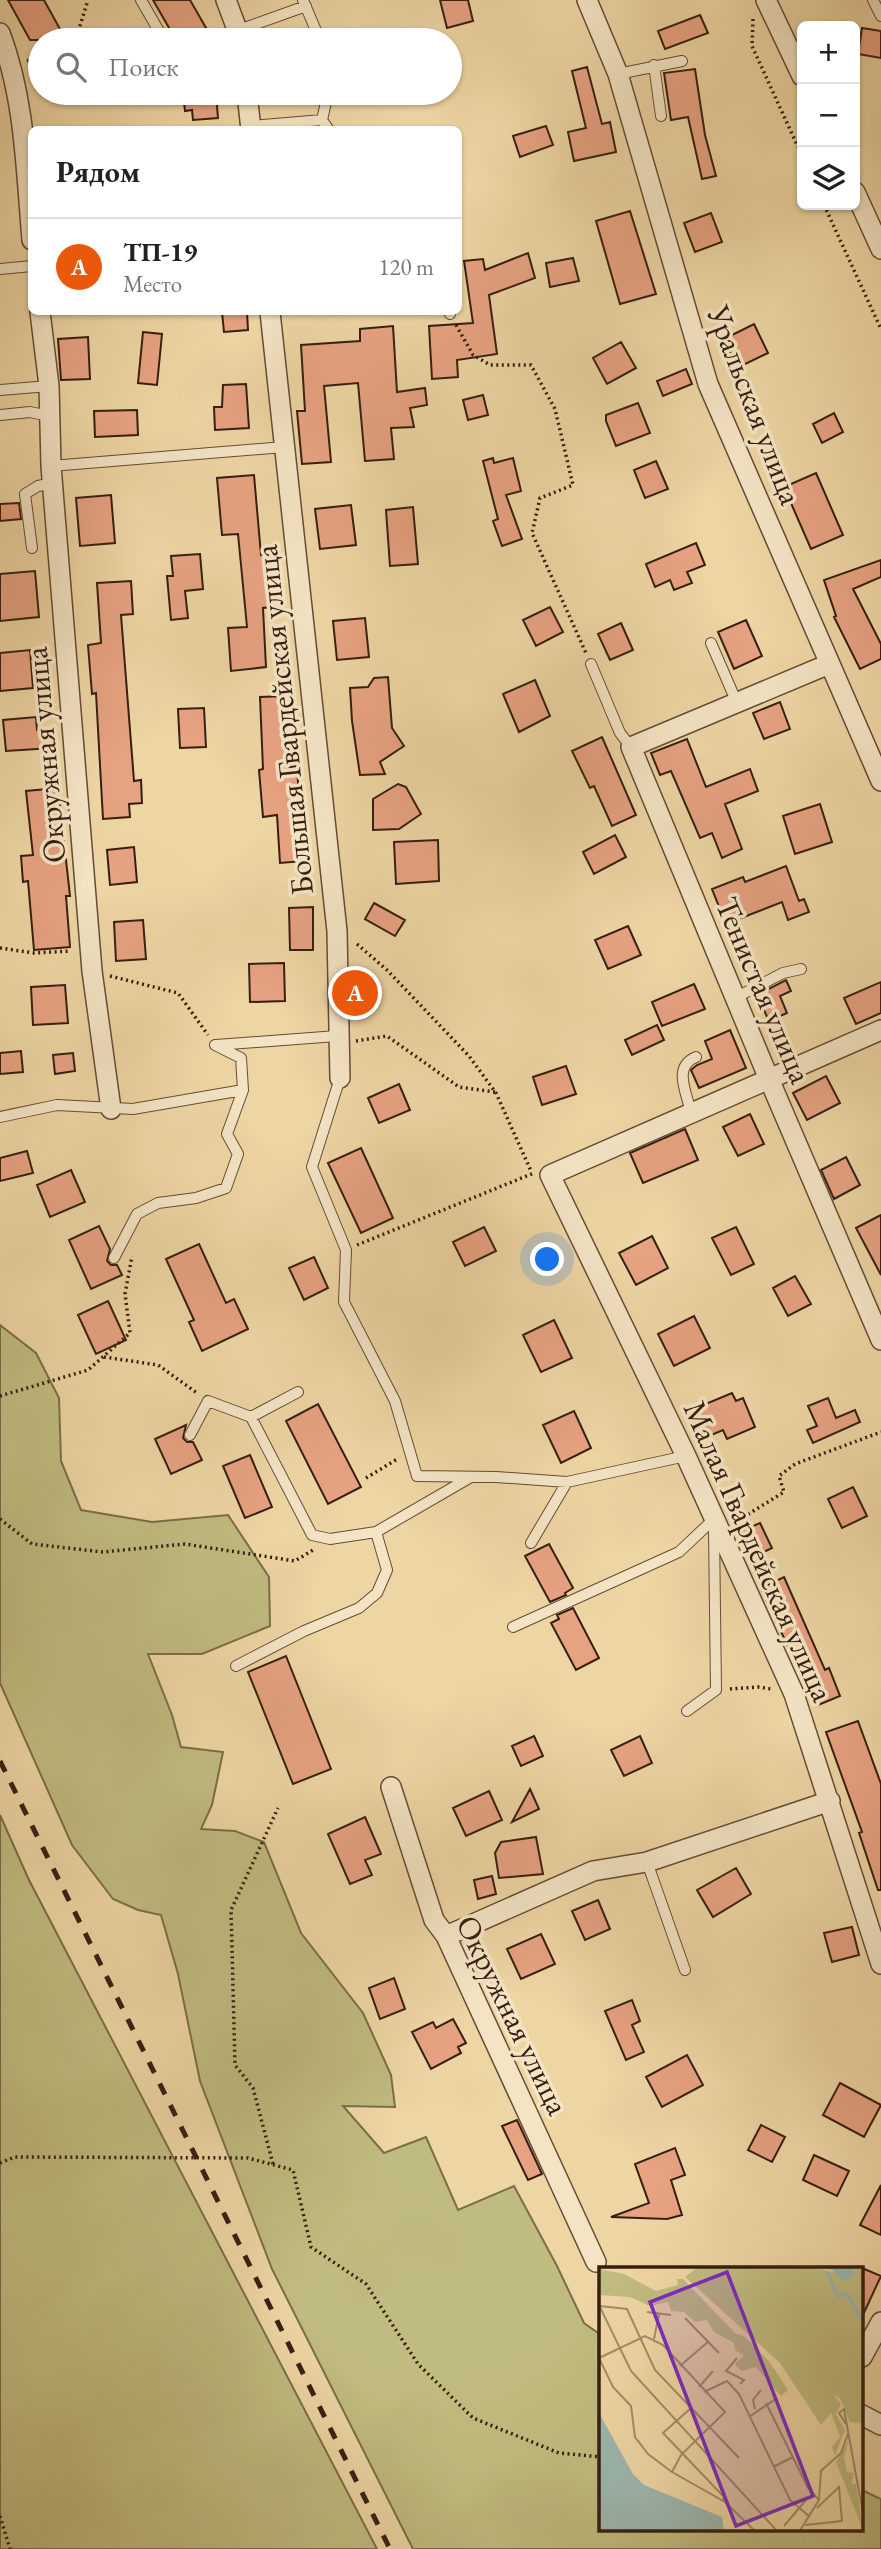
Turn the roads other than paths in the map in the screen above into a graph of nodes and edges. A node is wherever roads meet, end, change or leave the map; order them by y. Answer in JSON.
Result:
{"nodes":[{"id":1,"x":141,"y":0,"type":"edge"},
{"id":2,"x":226,"y":0,"type":"edge"},
{"id":3,"x":587,"y":0,"type":"edge"},
{"id":4,"x":873,"y":0,"type":"edge"},
{"id":5,"x":304,"y":3,"type":"edge"},
{"id":6,"x":759,"y":6,"type":"edge"},
{"id":7,"x":881,"y":16,"type":"edge"},
{"id":8,"x":157,"y":28,"type":"edge"},
{"id":9,"x":237,"y":28,"type":"edge"},
{"id":10,"x":254,"y":28,"type":"edge"},
{"id":11,"x":315,"y":28,"type":"edge"},
{"id":12,"x":0,"y":33,"type":"edge"},
{"id":13,"x":682,"y":61,"type":"dead end"},
{"id":14,"x":654,"y":65,"type":"junction"},
{"id":15,"x":797,"y":68,"type":"edge"},
{"id":16,"x":618,"y":74,"type":"junction"},
{"id":17,"x":248,"y":105,"type":"edge"},
{"id":18,"x":325,"y":105,"type":"edge"},
{"id":19,"x":661,"y":116,"type":"dead end"},
{"id":20,"x":321,"y":120,"type":"junction"},
{"id":21,"x":251,"y":126,"type":"edge"},
{"id":22,"x":268,"y":126,"type":"edge"},
{"id":23,"x":326,"y":126,"type":"edge"},
{"id":24,"x":28,"y":196,"type":"edge"},
{"id":25,"x":860,"y":203,"type":"edge"},
{"id":26,"x":881,"y":249,"type":"edge"},
{"id":27,"x":28,"y":266,"type":"edge"},
{"id":28,"x":0,"y":268,"type":"edge"},
{"id":29,"x":40,"y":315,"type":"edge"},
{"id":30,"x":270,"y":315,"type":"edge"},
{"id":31,"x":49,"y":386,"type":"junction"},
{"id":32,"x":0,"y":390,"type":"edge"},
{"id":33,"x":0,"y":415,"type":"edge"},
{"id":34,"x":50,"y":416,"type":"junction"},
{"id":35,"x":284,"y":447,"type":"junction"},
{"id":36,"x":52,"y":475,"type":"junction"},
{"id":37,"x":32,"y":548,"type":"dead end"},
{"id":38,"x":711,"y":643,"type":"dead end"},
{"id":39,"x":591,"y":664,"type":"road end"},
{"id":40,"x":829,"y":664,"type":"junction"},
{"id":41,"x":737,"y":703,"type":"junction"},
{"id":42,"x":632,"y":747,"type":"junction"},
{"id":43,"x":881,"y":781,"type":"edge"},
{"id":44,"x":801,"y":970,"type":"dead end"},
{"id":45,"x":735,"y":998,"type":"junction"},
{"id":46,"x":881,"y":1030,"type":"edge"},
{"id":47,"x":339,"y":1040,"type":"junction"},
{"id":48,"x":696,"y":1057,"type":"dead end"},
{"id":49,"x":340,"y":1078,"type":"joint"},
{"id":50,"x":769,"y":1079,"type":"junction"},
{"id":51,"x":243,"y":1090,"type":"junction"},
{"id":52,"x":111,"y":1109,"type":"junction"},
{"id":53,"x":691,"y":1113,"type":"junction"},
{"id":54,"x":0,"y":1117,"type":"edge"},
{"id":55,"x":114,"y":1258,"type":"dead end"},
{"id":56,"x":881,"y":1340,"type":"edge"},
{"id":57,"x":298,"y":1392,"type":"dead end"},
{"id":58,"x":251,"y":1417,"type":"junction"},
{"id":59,"x":190,"y":1435,"type":"dead end"},
{"id":60,"x":686,"y":1456,"type":"junction"},
{"id":61,"x":471,"y":1477,"type":"junction"},
{"id":62,"x":567,"y":1482,"type":"junction"},
{"id":63,"x":717,"y":1525,"type":"junction"},
{"id":64,"x":376,"y":1532,"type":"junction"},
{"id":65,"x":531,"y":1543,"type":"dead end"},
{"id":66,"x":513,"y":1627,"type":"dead end"},
{"id":67,"x":236,"y":1666,"type":"dead end"},
{"id":68,"x":687,"y":1711,"type":"dead end"},
{"id":69,"x":391,"y":1787,"type":"dead end"},
{"id":70,"x":830,"y":1801,"type":"junction"},
{"id":71,"x":647,"y":1862,"type":"junction"},
{"id":72,"x":446,"y":1937,"type":"junction"},
{"id":73,"x":881,"y":1964,"type":"edge"},
{"id":74,"x":685,"y":1970,"type":"dead end"},
{"id":75,"x":596,"y":2262,"type":"dead end"},
{"id":76,"x":881,"y":2322,"type":"edge"},
{"id":77,"x":864,"y":2353,"type":"edge"},
{"id":78,"x":864,"y":2416,"type":"edge"},
{"id":79,"x":881,"y":2426,"type":"edge"}],
"edges":[{"from":1,"to":8,"type":"lane"},
{"from":2,"to":9,"type":"street"},
{"from":3,"to":16,"type":"street","name":"Уральская улица"},
{"from":4,"to":7,"type":"lane"},
{"from":5,"to":10,"type":"lane"},
{"from":5,"to":11,"type":"lane"},
{"from":6,"to":15,"type":"street"},
{"from":12,"to":24,"type":"street"},
{"from":13,"to":14,"type":"lane"},
{"from":14,"to":16,"type":"lane"},
{"from":14,"to":19,"type":"lane"},
{"from":16,"to":40,"type":"street","name":"Уральская улица"},
{"from":17,"to":21,"type":"street"},
{"from":18,"to":20,"type":"lane"},
{"from":20,"to":22,"type":"lane"},
{"from":20,"to":23,"type":"lane"},
{"from":25,"to":26,"type":"street"},
{"from":27,"to":28,"type":"lane"},
{"from":29,"to":31,"type":"street","name":"Окружная улица"},
{"from":30,"to":35,"type":"street","name":"Большая Гвардейская улица"},
{"from":31,"to":32,"type":"lane"},
{"from":31,"to":34,"type":"street","name":"Окружная улица"},
{"from":33,"to":34,"type":"lane"},
{"from":34,"to":36,"type":"street","name":"Окружная улица"},
{"from":35,"to":36,"type":"lane"},
{"from":35,"to":47,"type":"street","name":"Большая Гвардейская улица"},
{"from":36,"to":37,"type":"lane"},
{"from":36,"to":52,"type":"street","name":"Окружная улица"},
{"from":38,"to":41,"type":"lane"},
{"from":39,"to":42,"type":"lane","name":"Тенистая улица"},
{"from":40,"to":41,"type":"street"},
{"from":40,"to":43,"type":"street","name":"Уральская улица"},
{"from":41,"to":42,"type":"street"},
{"from":42,"to":45,"type":"street","name":"Тенистая улица"},
{"from":44,"to":45,"type":"lane"},
{"from":45,"to":50,"type":"street","name":"Тенистая улица"},
{"from":46,"to":50,"type":"street"},
{"from":47,"to":49,"type":"street","name":"Большая Гвардейская улица"},
{"from":47,"to":51,"type":"lane"},
{"from":48,"to":53,"type":"lane"},
{"from":49,"to":61,"type":"lane","name":"Большая Гвардейская улица"},
{"from":50,"to":53,"type":"street"},
{"from":50,"to":56,"type":"street","name":"Тенистая улица"},
{"from":51,"to":52,"type":"lane"},
{"from":51,"to":55,"type":"lane"},
{"from":52,"to":54,"type":"lane"},
{"from":53,"to":60,"type":"street","name":"Малая Гвардейская улица"},
{"from":57,"to":58,"type":"lane"},
{"from":58,"to":59,"type":"lane"},
{"from":58,"to":64,"type":"lane"},
{"from":60,"to":62,"type":"lane"},
{"from":60,"to":63,"type":"street","name":"Малая Гвардейская улица"},
{"from":61,"to":62,"type":"lane"},
{"from":61,"to":64,"type":"lane"},
{"from":62,"to":65,"type":"lane"},
{"from":63,"to":66,"type":"lane"},
{"from":63,"to":68,"type":"lane"},
{"from":63,"to":70,"type":"street","name":"Малая Гвардейская улица"},
{"from":64,"to":67,"type":"lane"},
{"from":69,"to":72,"type":"street","name":"Окружная улица"},
{"from":70,"to":71,"type":"street"},
{"from":70,"to":73,"type":"street","name":"Малая Гвардейская улица"},
{"from":71,"to":72,"type":"street"},
{"from":71,"to":74,"type":"lane"},
{"from":72,"to":75,"type":"street","name":"Окружная улица"},
{"from":76,"to":77,"type":"street"},
{"from":78,"to":79,"type":"street"}]}
